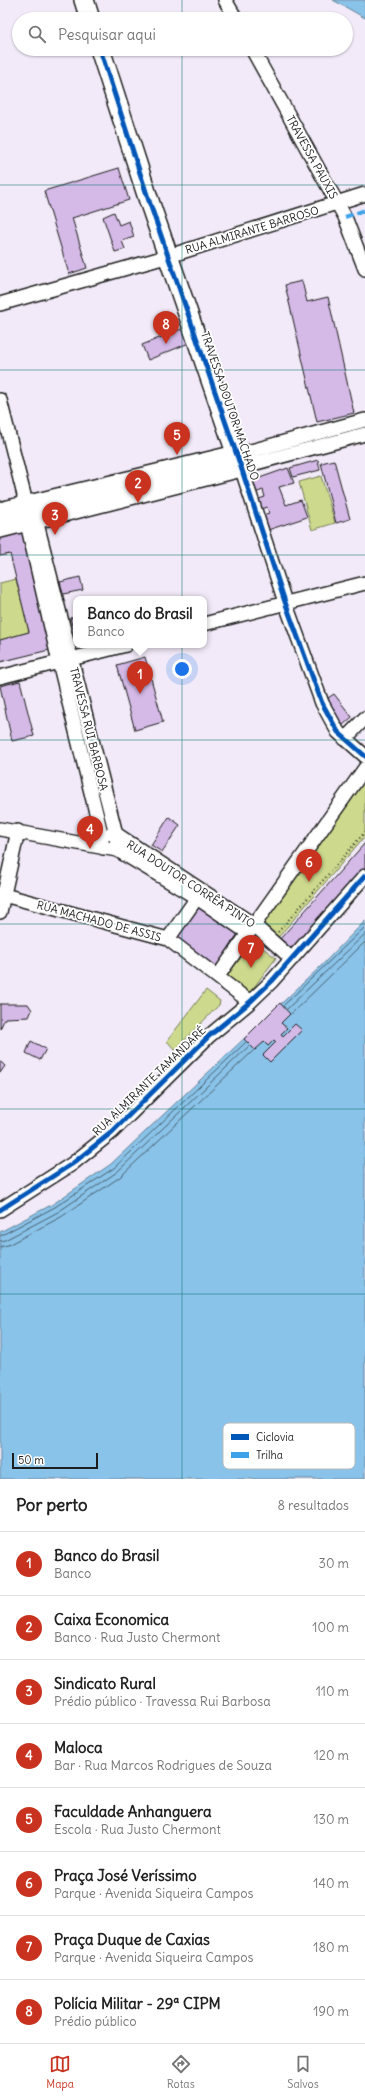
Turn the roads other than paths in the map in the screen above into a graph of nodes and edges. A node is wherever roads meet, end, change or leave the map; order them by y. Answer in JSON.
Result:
{"nodes":[{"id":1,"x":84,"y":0,"type":"edge"},
{"id":2,"x":225,"y":0,"type":"edge"},
{"id":3,"x":88,"y":12,"type":"edge"},
{"id":4,"x":232,"y":12,"type":"edge"},
{"id":5,"x":102,"y":56,"type":"edge"},
{"id":6,"x":256,"y":56,"type":"edge"},
{"id":7,"x":365,"y":194,"type":"edge"},
{"id":8,"x":338,"y":203,"type":"junction"},
{"id":9,"x":169,"y":256,"type":"junction"},
{"id":10,"x":365,"y":269,"type":"edge"},
{"id":11,"x":0,"y":304,"type":"edge"},
{"id":12,"x":0,"y":400,"type":"edge"},
{"id":13,"x":365,"y":420,"type":"edge"},
{"id":14,"x":365,"y":434,"type":"edge"},
{"id":15,"x":239,"y":461,"type":"junction"},
{"id":16,"x":29,"y":509,"type":"junction"},
{"id":17,"x":0,"y":512,"type":"edge"},
{"id":18,"x":0,"y":528,"type":"edge"},
{"id":19,"x":365,"y":583,"type":"edge"},
{"id":20,"x":285,"y":602,"type":"junction"},
{"id":21,"x":207,"y":623,"type":"edge"},
{"id":22,"x":115,"y":648,"type":"edge"},
{"id":23,"x":72,"y":660,"type":"junction"},
{"id":24,"x":59,"y":662,"type":"junction"},
{"id":25,"x":0,"y":677,"type":"edge"},
{"id":26,"x":365,"y":718,"type":"edge"},
{"id":27,"x":345,"y":739,"type":"junction"},
{"id":28,"x":365,"y":756,"type":"edge"},
{"id":29,"x":365,"y":768,"type":"edge"},
{"id":30,"x":0,"y":829,"type":"edge"},
{"id":31,"x":18,"y":831,"type":"junction"},
{"id":32,"x":101,"y":833,"type":"junction"},
{"id":33,"x":116,"y":834,"type":"junction"},
{"id":34,"x":83,"y":845,"type":"junction"},
{"id":35,"x":103,"y":848,"type":"junction"},
{"id":36,"x":117,"y":850,"type":"junction"},
{"id":37,"x":365,"y":876,"type":"edge"},
{"id":38,"x":2,"y":894,"type":"edge"},
{"id":39,"x":200,"y":894,"type":"junction"},
{"id":40,"x":0,"y":912,"type":"edge"},
{"id":41,"x":251,"y":929,"type":"junction"},
{"id":42,"x":168,"y":940,"type":"junction"},
{"id":43,"x":292,"y":959,"type":"junction"},
{"id":44,"x":218,"y":976,"type":"junction"},
{"id":45,"x":250,"y":1002,"type":"junction"},
{"id":46,"x":0,"y":1210,"type":"edge"}],
"edges":[{"from":1,"to":3,"type":"street"},
{"from":2,"to":4,"type":"street"},
{"from":5,"to":9,"type":"street","name":"TRAVESSA DOUTOR MACHADO"},
{"from":6,"to":8,"type":"street","name":"TRAVESSA PAUXIS"},
{"from":7,"to":8,"type":"street","name":"RUA ALMIRANTE BARROSO"},
{"from":8,"to":9,"type":"street","name":"RUA ALMIRANTE BARROSO"},
{"from":8,"to":10,"type":"street","name":"TRAVESSA PAUXIS"},
{"from":9,"to":11,"type":"street","name":"RUA ALMIRANTE BARROSO"},
{"from":9,"to":15,"type":"street","name":"TRAVESSA DOUTOR MACHADO"},
{"from":12,"to":16,"type":"street","name":"TRAVESSA RUI BARBOSA"},
{"from":13,"to":15,"type":"street"},
{"from":14,"to":15,"type":"street"},
{"from":15,"to":16,"type":"street"},
{"from":15,"to":20,"type":"street","name":"TRAVESSA DOUTOR MACHADO"},
{"from":16,"to":17,"type":"street"},
{"from":16,"to":18,"type":"street"},
{"from":16,"to":23,"type":"street","name":"TRAVESSA RUI BARBOSA"},
{"from":16,"to":24,"type":"street","name":"TRAVESSA RUI BARBOSA"},
{"from":19,"to":20,"type":"street"},
{"from":20,"to":21,"type":"street"},
{"from":20,"to":27,"type":"street","name":"TRAVESSA DOUTOR MACHADO"},
{"from":22,"to":23,"type":"street"},
{"from":23,"to":24,"type":"street"},
{"from":23,"to":33,"type":"street","name":"TRAVESSA RUI BARBOSA"},
{"from":24,"to":25,"type":"street"},
{"from":24,"to":32,"type":"street","name":"TRAVESSA RUI BARBOSA"},
{"from":26,"to":27,"type":"street"},
{"from":27,"to":28,"type":"street","name":"TRAVESSA DOUTOR MACHADO"},
{"from":29,"to":41,"type":"street"},
{"from":30,"to":31,"type":"street"},
{"from":31,"to":34,"type":"street"},
{"from":31,"to":38,"type":"street"},
{"from":32,"to":33,"type":"street","name":"RUA DOUTOR CORRÊA PINTO"},
{"from":32,"to":34,"type":"street"},
{"from":32,"to":35,"type":"street","name":"TRAVESSA RUI BARBOSA"},
{"from":33,"to":36,"type":"street","name":"TRAVESSA RUI BARBOSA"},
{"from":33,"to":39,"type":"street","name":"RUA DOUTOR CORRÊA PINTO"},
{"from":34,"to":35,"type":"street"},
{"from":35,"to":36,"type":"street"},
{"from":36,"to":39,"type":"street","name":"RUA DOUTOR CORRÊA PINTO"},
{"from":37,"to":43,"type":"street","name":"RUA ALMIRANTE TAMANDARÉ"},
{"from":38,"to":40,"type":"street"},
{"from":38,"to":42,"type":"street","name":"RUA MACHADO DE ASSIS"},
{"from":39,"to":41,"type":"street","name":"RUA DOUTOR CORRÊA PINTO"},
{"from":39,"to":42,"type":"street"},
{"from":41,"to":43,"type":"street","name":"RUA DOUTOR CORRÊA PINTO"},
{"from":41,"to":44,"type":"street"},
{"from":42,"to":44,"type":"street","name":"RUA MACHADO DE ASSIS"},
{"from":43,"to":45,"type":"street","name":"RUA ALMIRANTE TAMANDARÉ"},
{"from":44,"to":45,"type":"street","name":"RUA MACHADO DE ASSIS"},
{"from":45,"to":46,"type":"street","name":"RUA ALMIRANTE TAMANDARÉ"}]}
